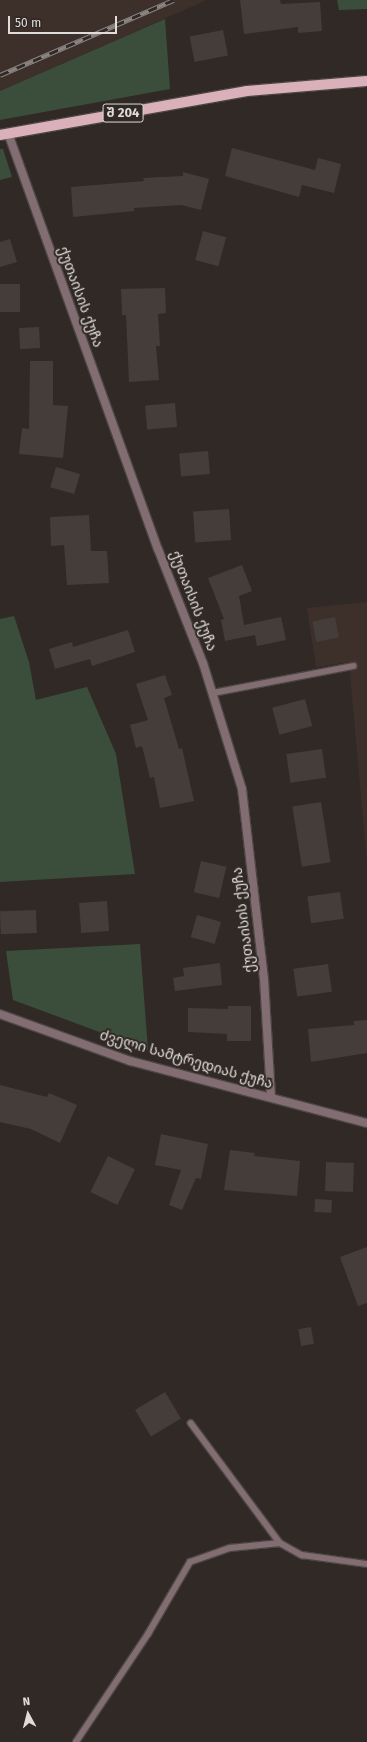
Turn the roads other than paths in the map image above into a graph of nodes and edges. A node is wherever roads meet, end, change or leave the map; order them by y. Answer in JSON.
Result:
{"nodes":[{"id":1,"x":367,"y":81,"type":"edge"},
{"id":2,"x":4,"y":134,"type":"edge"},
{"id":3,"x":353,"y":666,"type":"dead end"},
{"id":4,"x":213,"y":694,"type":"junction"},
{"id":5,"x":0,"y":1014,"type":"edge"},
{"id":6,"x":271,"y":1097,"type":"junction"},
{"id":7,"x":365,"y":1122,"type":"edge"},
{"id":8,"x":367,"y":1130,"type":"edge"},
{"id":9,"x":191,"y":1423,"type":"dead end"},
{"id":10,"x":280,"y":1543,"type":"junction"},
{"id":11,"x":367,"y":1564,"type":"edge"},
{"id":12,"x":76,"y":1742,"type":"edge"}],
"edges":[{"from":1,"to":2,"type":"main road","number":"შ 204"},
{"from":2,"to":4,"type":"street","name":"ქუთაისის ქუჩა"},
{"from":3,"to":4,"type":"lane"},
{"from":4,"to":6,"type":"street","name":"ქუთაისის ქუჩა"},
{"from":5,"to":6,"type":"street","name":"ძველი სამტრედიას ქუჩა"},
{"from":6,"to":7,"type":"street","name":"ძველი სამტრედიას ქუჩა"},
{"from":7,"to":8,"type":"street"},
{"from":9,"to":10,"type":"lane"},
{"from":10,"to":11,"type":"lane"},
{"from":10,"to":12,"type":"lane"}]}
